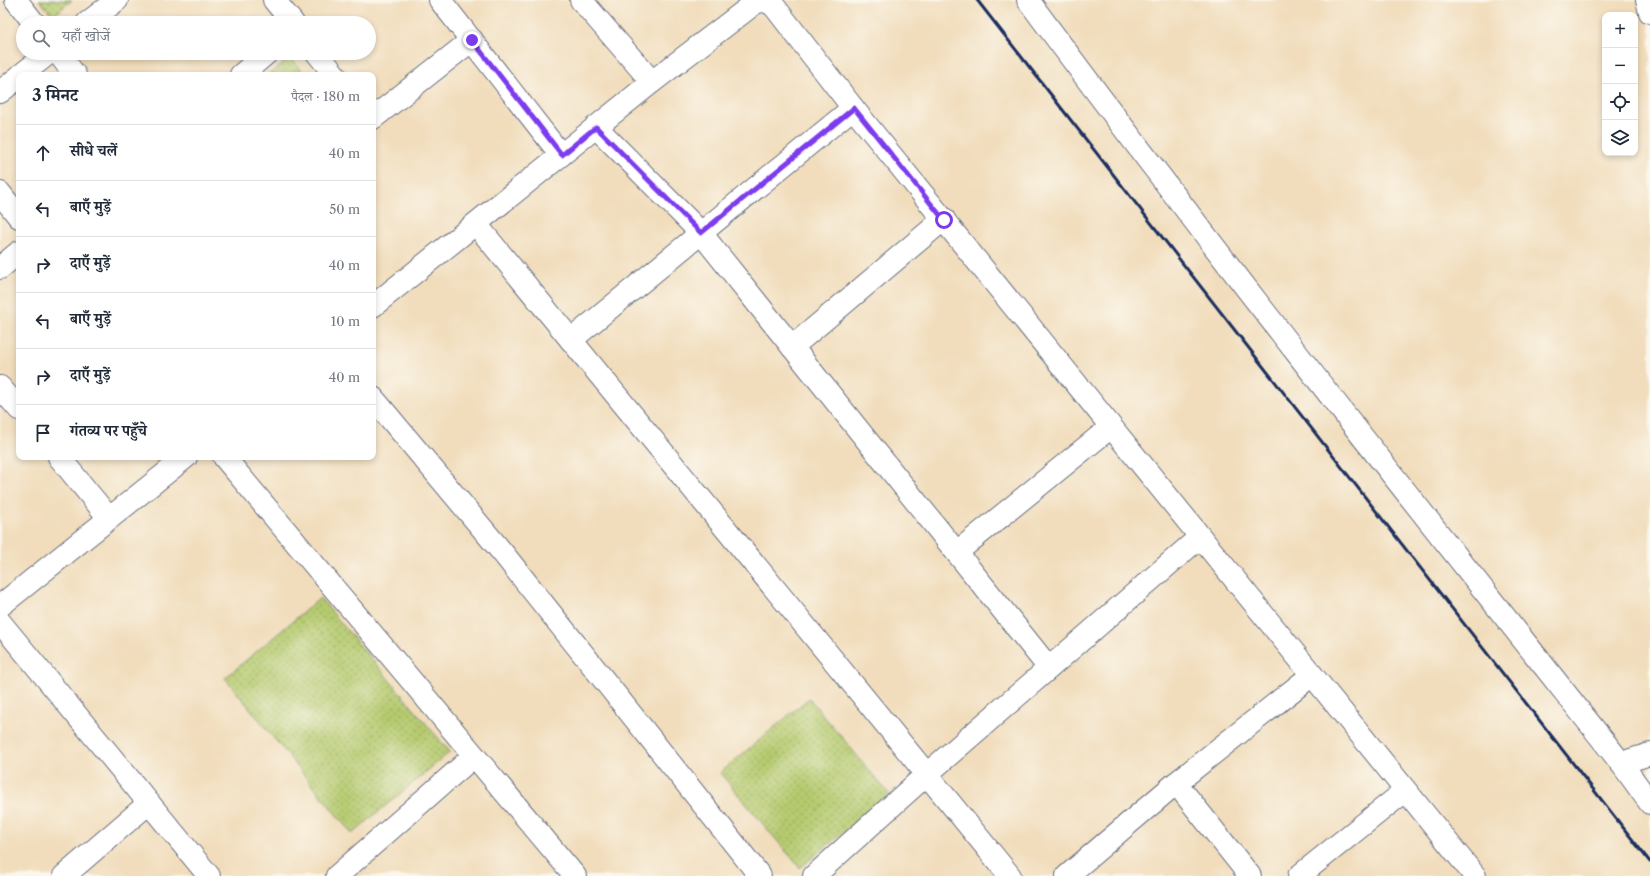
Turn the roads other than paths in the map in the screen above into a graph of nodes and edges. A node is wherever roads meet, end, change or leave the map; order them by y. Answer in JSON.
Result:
{"nodes":[{"id":1,"x":16,"y":0,"type":"edge"},
{"id":2,"x":116,"y":0,"type":"edge"},
{"id":3,"x":274,"y":0,"type":"edge"},
{"id":4,"x":441,"y":0,"type":"edge"},
{"id":5,"x":582,"y":0,"type":"edge"},
{"id":6,"x":1028,"y":0,"type":"edge"},
{"id":7,"x":1647,"y":0,"type":"edge"},
{"id":8,"x":1650,"y":12,"type":"edge"},
{"id":9,"x":29,"y":16,"type":"edge"},
{"id":10,"x":96,"y":16,"type":"edge"},
{"id":11,"x":287,"y":16,"type":"edge"},
{"id":12,"x":472,"y":40,"type":"junction"},
{"id":13,"x":40,"y":60,"type":"edge"},
{"id":14,"x":63,"y":60,"type":"edge"},
{"id":15,"x":258,"y":60,"type":"edge"},
{"id":16,"x":323,"y":60,"type":"edge"},
{"id":17,"x":25,"y":72,"type":"edge"},
{"id":18,"x":73,"y":72,"type":"edge"},
{"id":19,"x":244,"y":72,"type":"edge"},
{"id":20,"x":333,"y":72,"type":"edge"},
{"id":21,"x":16,"y":79,"type":"edge"},
{"id":22,"x":652,"y":82,"type":"junction"},
{"id":23,"x":0,"y":92,"type":"edge"},
{"id":24,"x":854,"y":108,"type":"junction"},
{"id":25,"x":376,"y":116,"type":"edge"},
{"id":26,"x":596,"y":127,"type":"junction"},
{"id":27,"x":562,"y":155,"type":"junction"},
{"id":28,"x":0,"y":193,"type":"edge"},
{"id":29,"x":16,"y":213,"type":"edge"},
{"id":30,"x":944,"y":220,"type":"junction"},
{"id":31,"x":476,"y":224,"type":"junction"},
{"id":32,"x":701,"y":233,"type":"junction"},
{"id":33,"x":16,"y":255,"type":"edge"},
{"id":34,"x":0,"y":268,"type":"edge"},
{"id":35,"x":376,"y":304,"type":"edge"},
{"id":36,"x":571,"y":340,"type":"junction"},
{"id":37,"x":792,"y":347,"type":"junction"},
{"id":38,"x":376,"y":402,"type":"edge"},
{"id":39,"x":1111,"y":427,"type":"junction"},
{"id":40,"x":62,"y":460,"type":"edge"},
{"id":41,"x":182,"y":460,"type":"edge"},
{"id":42,"x":227,"y":460,"type":"edge"},
{"id":43,"x":110,"y":518,"type":"junction"},
{"id":44,"x":1200,"y":537,"type":"junction"},
{"id":45,"x":957,"y":552,"type":"junction"},
{"id":46,"x":0,"y":606,"type":"edge"},
{"id":47,"x":0,"y":622,"type":"edge"},
{"id":48,"x":8,"y":647,"type":"edge"},
{"id":49,"x":1049,"y":668,"type":"junction"},
{"id":50,"x":1312,"y":675,"type":"junction"},
{"id":51,"x":1650,"y":754,"type":"edge"},
{"id":52,"x":474,"y":756,"type":"junction"},
{"id":53,"x":1621,"y":762,"type":"junction"},
{"id":54,"x":927,"y":774,"type":"junction"},
{"id":55,"x":1176,"y":783,"type":"junction"},
{"id":56,"x":1405,"y":791,"type":"junction"},
{"id":57,"x":149,"y":803,"type":"junction"},
{"id":58,"x":1650,"y":803,"type":"edge"},
{"id":59,"x":64,"y":876,"type":"edge"},
{"id":60,"x":209,"y":876,"type":"edge"},
{"id":61,"x":337,"y":876,"type":"edge"},
{"id":62,"x":576,"y":876,"type":"edge"},
{"id":63,"x":760,"y":876,"type":"edge"},
{"id":64,"x":814,"y":876,"type":"edge"},
{"id":65,"x":1010,"y":876,"type":"edge"},
{"id":66,"x":1067,"y":876,"type":"edge"},
{"id":67,"x":1250,"y":876,"type":"edge"},
{"id":68,"x":1299,"y":876,"type":"edge"},
{"id":69,"x":1475,"y":876,"type":"edge"}],
"edges":[{"from":1,"to":9,"type":"street"},
{"from":2,"to":10,"type":"street"},
{"from":3,"to":11,"type":"street"},
{"from":4,"to":12,"type":"street"},
{"from":5,"to":22,"type":"street"},
{"from":6,"to":53,"type":"street"},
{"from":7,"to":8,"type":"street"},
{"from":12,"to":25,"type":"street"},
{"from":12,"to":27,"type":"street"},
{"from":13,"to":17,"type":"street"},
{"from":14,"to":18,"type":"street"},
{"from":15,"to":19,"type":"street"},
{"from":16,"to":20,"type":"street"},
{"from":21,"to":23,"type":"street"},
{"from":22,"to":24,"type":"street"},
{"from":22,"to":26,"type":"street"},
{"from":24,"to":30,"type":"street"},
{"from":24,"to":32,"type":"street"},
{"from":26,"to":27,"type":"street"},
{"from":26,"to":32,"type":"street"},
{"from":27,"to":31,"type":"street"},
{"from":28,"to":29,"type":"street"},
{"from":30,"to":37,"type":"street"},
{"from":30,"to":39,"type":"street"},
{"from":31,"to":35,"type":"street"},
{"from":31,"to":36,"type":"street"},
{"from":32,"to":36,"type":"street"},
{"from":32,"to":37,"type":"street"},
{"from":33,"to":34,"type":"street"},
{"from":36,"to":54,"type":"street"},
{"from":37,"to":45,"type":"street"},
{"from":38,"to":63,"type":"street"},
{"from":39,"to":44,"type":"street"},
{"from":39,"to":45,"type":"street"},
{"from":40,"to":43,"type":"street"},
{"from":41,"to":43,"type":"street"},
{"from":42,"to":52,"type":"street"},
{"from":43,"to":46,"type":"street"},
{"from":44,"to":49,"type":"street"},
{"from":44,"to":50,"type":"street"},
{"from":45,"to":49,"type":"street"},
{"from":47,"to":48,"type":"street"},
{"from":48,"to":57,"type":"street"},
{"from":49,"to":54,"type":"street"},
{"from":50,"to":55,"type":"street"},
{"from":50,"to":56,"type":"street"},
{"from":51,"to":53,"type":"street"},
{"from":52,"to":61,"type":"street"},
{"from":52,"to":62,"type":"street"},
{"from":53,"to":58,"type":"street"},
{"from":54,"to":64,"type":"street"},
{"from":54,"to":65,"type":"street"},
{"from":55,"to":66,"type":"street"},
{"from":55,"to":67,"type":"street"},
{"from":56,"to":68,"type":"street"},
{"from":56,"to":69,"type":"street"},
{"from":57,"to":59,"type":"street"},
{"from":57,"to":60,"type":"street"}]}
